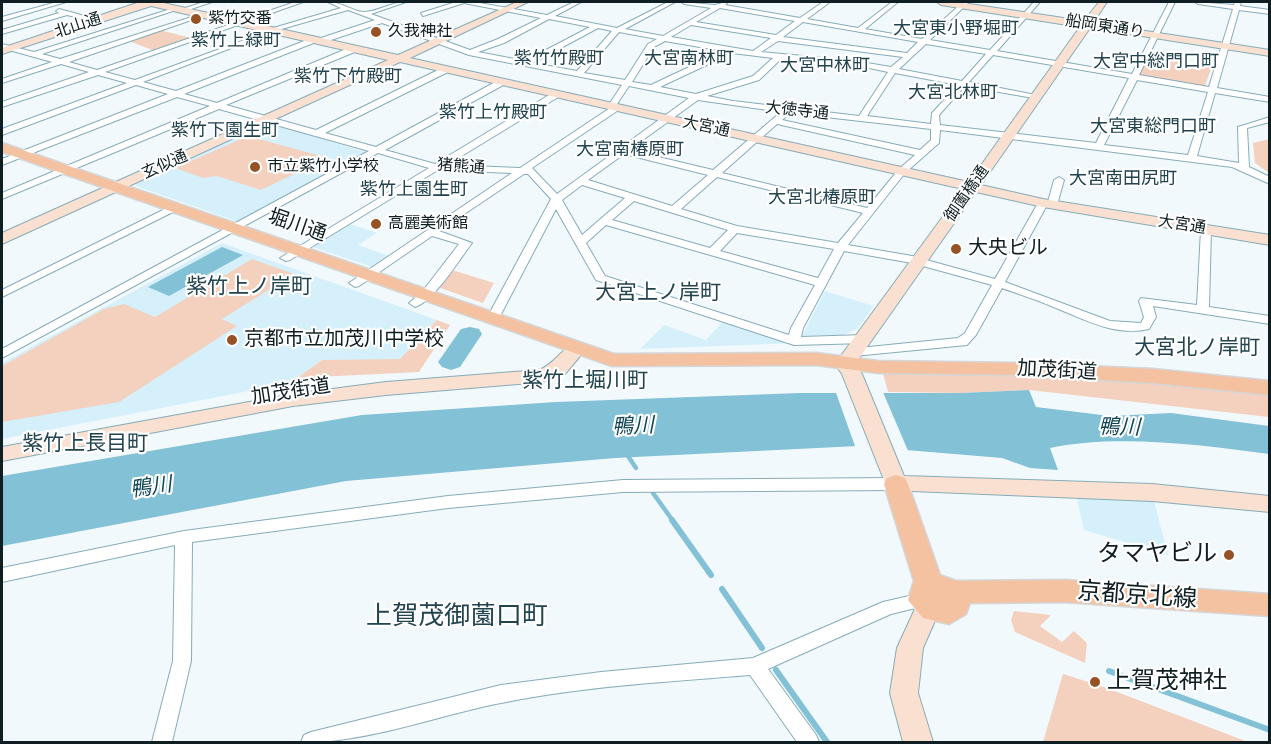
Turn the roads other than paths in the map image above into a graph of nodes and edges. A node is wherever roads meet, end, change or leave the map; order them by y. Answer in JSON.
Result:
{"nodes":[{"id":1,"x":63,"y":2,"type":"edge"},
{"id":2,"x":148,"y":2,"type":"edge"},
{"id":3,"x":209,"y":2,"type":"edge"},
{"id":4,"x":300,"y":2,"type":"edge"},
{"id":5,"x":403,"y":2,"type":"edge"},
{"id":6,"x":461,"y":2,"type":"edge"},
{"id":7,"x":466,"y":2,"type":"edge"},
{"id":8,"x":524,"y":2,"type":"edge"},
{"id":9,"x":578,"y":2,"type":"edge"},
{"id":10,"x":672,"y":2,"type":"edge"},
{"id":11,"x":684,"y":2,"type":"edge"},
{"id":12,"x":895,"y":2,"type":"edge"},
{"id":13,"x":941,"y":2,"type":"edge"},
{"id":14,"x":1037,"y":2,"type":"edge"},
{"id":15,"x":1103,"y":2,"type":"edge"},
{"id":16,"x":1172,"y":2,"type":"edge"},
{"id":17,"x":1198,"y":2,"type":"edge"},
{"id":18,"x":812,"y":3,"type":"edge"},
{"id":19,"x":825,"y":3,"type":"edge"},
{"id":20,"x":965,"y":3,"type":"edge"},
{"id":21,"x":340,"y":4,"type":"edge"},
{"id":22,"x":1237,"y":4,"type":"edge"},
{"id":23,"x":720,"y":5,"type":"edge"},
{"id":24,"x":43,"y":7,"type":"junction"},
{"id":25,"x":1268,"y":8,"type":"edge"},
{"id":26,"x":507,"y":9,"type":"junction"},
{"id":27,"x":179,"y":10,"type":"junction"},
{"id":28,"x":67,"y":13,"type":"junction"},
{"id":29,"x":367,"y":13,"type":"junction"},
{"id":30,"x":423,"y":14,"type":"dead end"},
{"id":31,"x":1025,"y":14,"type":"junction"},
{"id":32,"x":203,"y":15,"type":"junction"},
{"id":33,"x":545,"y":17,"type":"junction"},
{"id":34,"x":2,"y":18,"type":"edge"},
{"id":35,"x":94,"y":20,"type":"junction"},
{"id":36,"x":383,"y":20,"type":"junction"},
{"id":37,"x":800,"y":20,"type":"junction"},
{"id":38,"x":239,"y":23,"type":"junction"},
{"id":39,"x":689,"y":23,"type":"junction"},
{"id":40,"x":1088,"y":24,"type":"junction"},
{"id":41,"x":595,"y":27,"type":"junction"},
{"id":42,"x":714,"y":27,"type":"junction"},
{"id":43,"x":859,"y":30,"type":"junction"},
{"id":44,"x":273,"y":31,"type":"junction"},
{"id":45,"x":616,"y":31,"type":"junction"},
{"id":46,"x":2,"y":32,"type":"edge"},
{"id":47,"x":1155,"y":34,"type":"junction"},
{"id":48,"x":776,"y":37,"type":"junction"},
{"id":49,"x":660,"y":39,"type":"junction"},
{"id":50,"x":317,"y":41,"type":"junction"},
{"id":51,"x":437,"y":41,"type":"junction"},
{"id":52,"x":923,"y":41,"type":"junction"},
{"id":53,"x":693,"y":44,"type":"junction"},
{"id":54,"x":9,"y":45,"type":"edge"},
{"id":55,"x":1225,"y":46,"type":"junction"},
{"id":56,"x":354,"y":49,"type":"junction"},
{"id":57,"x":730,"y":51,"type":"junction"},
{"id":58,"x":471,"y":52,"type":"junction"},
{"id":59,"x":991,"y":53,"type":"junction"},
{"id":60,"x":1269,"y":53,"type":"edge"},
{"id":61,"x":753,"y":54,"type":"junction"},
{"id":62,"x":34,"y":55,"type":"junction"},
{"id":63,"x":908,"y":55,"type":"junction"},
{"id":64,"x":778,"y":56,"type":"junction"},
{"id":65,"x":398,"y":59,"type":"junction"},
{"id":66,"x":61,"y":62,"type":"junction"},
{"id":67,"x":526,"y":63,"type":"junction"},
{"id":68,"x":1059,"y":64,"type":"junction"},
{"id":69,"x":447,"y":69,"type":"junction"},
{"id":70,"x":893,"y":70,"type":"junction"},
{"id":71,"x":98,"y":72,"type":"junction"},
{"id":72,"x":579,"y":74,"type":"junction"},
{"id":73,"x":1133,"y":77,"type":"junction"},
{"id":74,"x":2,"y":81,"type":"edge"},
{"id":75,"x":136,"y":82,"type":"junction"},
{"id":76,"x":502,"y":82,"type":"junction"},
{"id":77,"x":964,"y":83,"type":"junction"},
{"id":78,"x":625,"y":84,"type":"junction"},
{"id":79,"x":652,"y":88,"type":"junction"},
{"id":80,"x":1212,"y":91,"type":"junction"},
{"id":81,"x":176,"y":94,"type":"junction"},
{"id":82,"x":557,"y":94,"type":"junction"},
{"id":83,"x":696,"y":97,"type":"junction"},
{"id":84,"x":1036,"y":97,"type":"junction"},
{"id":85,"x":1269,"y":100,"type":"edge"},
{"id":86,"x":2,"y":105,"type":"edge"},
{"id":87,"x":217,"y":105,"type":"junction"},
{"id":88,"x":615,"y":107,"type":"junction"},
{"id":89,"x":789,"y":109,"type":"junction"},
{"id":90,"x":665,"y":118,"type":"junction"},
{"id":91,"x":862,"y":118,"type":"junction"},
{"id":92,"x":266,"y":119,"type":"junction"},
{"id":93,"x":1269,"y":119,"type":"edge"},
{"id":94,"x":774,"y":121,"type":"junction"},
{"id":95,"x":936,"y":127,"type":"junction"},
{"id":96,"x":2,"y":132,"type":"edge"},
{"id":97,"x":318,"y":133,"type":"junction"},
{"id":98,"x":1009,"y":135,"type":"junction"},
{"id":99,"x":756,"y":138,"type":"junction"},
{"id":100,"x":1098,"y":148,"type":"junction"},
{"id":101,"x":378,"y":150,"type":"junction"},
{"id":102,"x":622,"y":150,"type":"junction"},
{"id":103,"x":921,"y":153,"type":"junction"},
{"id":104,"x":7,"y":155,"type":"edge"},
{"id":105,"x":1192,"y":159,"type":"junction"},
{"id":106,"x":437,"y":166,"type":"junction"},
{"id":107,"x":1244,"y":169,"type":"junction"},
{"id":108,"x":523,"y":170,"type":"junction"},
{"id":109,"x":902,"y":171,"type":"junction"},
{"id":110,"x":59,"y":172,"type":"junction"},
{"id":111,"x":716,"y":173,"type":"junction"},
{"id":112,"x":1059,"y":180,"type":"dead end"},
{"id":113,"x":580,"y":181,"type":"junction"},
{"id":114,"x":1269,"y":181,"type":"edge"},
{"id":115,"x":973,"y":186,"type":"junction"},
{"id":116,"x":110,"y":190,"type":"junction"},
{"id":117,"x":2,"y":195,"type":"edge"},
{"id":118,"x":632,"y":196,"type":"junction"},
{"id":119,"x":556,"y":199,"type":"junction"},
{"id":120,"x":1047,"y":204,"type":"junction"},
{"id":121,"x":675,"y":209,"type":"junction"},
{"id":122,"x":169,"y":211,"type":"junction"},
{"id":123,"x":868,"y":211,"type":"junction"},
{"id":124,"x":604,"y":221,"type":"junction"},
{"id":125,"x":735,"y":229,"type":"junction"},
{"id":126,"x":1206,"y":230,"type":"junction"},
{"id":127,"x":228,"y":232,"type":"junction"},
{"id":128,"x":431,"y":232,"type":"junction"},
{"id":129,"x":2,"y":239,"type":"edge"},
{"id":130,"x":1269,"y":240,"type":"edge"},
{"id":131,"x":580,"y":242,"type":"junction"},
{"id":132,"x":841,"y":248,"type":"junction"},
{"id":133,"x":712,"y":252,"type":"junction"},
{"id":134,"x":292,"y":254,"type":"junction"},
{"id":135,"x":920,"y":261,"type":"junction"},
{"id":136,"x":361,"y":279,"type":"junction"},
{"id":137,"x":821,"y":283,"type":"junction"},
{"id":138,"x":996,"y":285,"type":"junction"},
{"id":139,"x":2,"y":294,"type":"edge"},
{"id":140,"x":420,"y":299,"type":"junction"},
{"id":141,"x":1203,"y":309,"type":"junction"},
{"id":142,"x":493,"y":318,"type":"junction"},
{"id":143,"x":1269,"y":320,"type":"edge"},
{"id":144,"x":794,"y":341,"type":"junction"},
{"id":145,"x":2,"y":353,"type":"edge"},
{"id":146,"x":570,"y":355,"type":"junction"},
{"id":147,"x":854,"y":357,"type":"junction"},
{"id":148,"x":1269,"y":388,"type":"edge"},
{"id":149,"x":2,"y":445,"type":"edge"},
{"id":150,"x":2,"y":454,"type":"edge"},
{"id":151,"x":895,"y":481,"type":"junction"},
{"id":152,"x":1269,"y":504,"type":"edge"},
{"id":153,"x":184,"y":537,"type":"junction"},
{"id":154,"x":2,"y":575,"type":"edge"},
{"id":155,"x":937,"y":595,"type":"junction"},
{"id":156,"x":1269,"y":605,"type":"edge"},
{"id":157,"x":756,"y":666,"type":"junction"},
{"id":158,"x":162,"y":742,"type":"edge"},
{"id":159,"x":311,"y":742,"type":"edge"},
{"id":160,"x":808,"y":742,"type":"edge"},
{"id":161,"x":918,"y":742,"type":"edge"}],
"edges":[{"from":1,"to":24,"type":"street"},
{"from":2,"to":27,"type":"street","name":"大宮通"},
{"from":2,"to":35,"type":"street","name":"北山通"},
{"from":3,"to":27,"type":"street"},
{"from":4,"to":38,"type":"street"},
{"from":5,"to":29,"type":"street"},
{"from":6,"to":30,"type":"street"},
{"from":7,"to":26,"type":"street"},
{"from":8,"to":26,"type":"street","name":"玄似通"},
{"from":9,"to":33,"type":"street"},
{"from":10,"to":45,"type":"street"},
{"from":11,"to":23,"type":"street"},
{"from":12,"to":43,"type":"street"},
{"from":13,"to":20,"type":"street","name":"船岡東通り"},
{"from":14,"to":31,"type":"street"},
{"from":15,"to":40,"type":"street","name":"御薗橋通"},
{"from":16,"to":47,"type":"street"},
{"from":17,"to":22,"type":"street"},
{"from":18,"to":19,"type":"street"},
{"from":19,"to":37,"type":"street"},
{"from":20,"to":31,"type":"street","name":"船岡東通り"},
{"from":20,"to":52,"type":"street"},
{"from":21,"to":29,"type":"street","name":"大徳寺通"},
{"from":21,"to":44,"type":"street"},
{"from":22,"to":25,"type":"street"},
{"from":22,"to":55,"type":"street"},
{"from":23,"to":37,"type":"street"},
{"from":23,"to":39,"type":"street"},
{"from":24,"to":28,"type":"street"},
{"from":24,"to":34,"type":"street"},
{"from":26,"to":33,"type":"street"},
{"from":26,"to":51,"type":"street","name":"玄似通"},
{"from":27,"to":32,"type":"street","name":"大宮通"},
{"from":27,"to":62,"type":"street"},
{"from":28,"to":35,"type":"street"},
{"from":28,"to":46,"type":"street"},
{"from":29,"to":36,"type":"street","name":"大徳寺通"},
{"from":31,"to":40,"type":"street","name":"船岡東通り"},
{"from":31,"to":59,"type":"street"},
{"from":32,"to":38,"type":"street","name":"大宮通"},
{"from":32,"to":66,"type":"street"},
{"from":33,"to":41,"type":"street"},
{"from":33,"to":58,"type":"street"},
{"from":35,"to":54,"type":"street","name":"北山通"},
{"from":36,"to":50,"type":"street"},
{"from":36,"to":51,"type":"street","name":"大徳寺通"},
{"from":37,"to":43,"type":"street"},
{"from":37,"to":48,"type":"street"},
{"from":38,"to":44,"type":"street","name":"大宮通"},
{"from":38,"to":71,"type":"street"},
{"from":39,"to":42,"type":"street"},
{"from":39,"to":49,"type":"street"},
{"from":40,"to":47,"type":"street","name":"船岡東通り"},
{"from":40,"to":68,"type":"street","name":"御薗橋通"},
{"from":41,"to":45,"type":"street"},
{"from":41,"to":67,"type":"street"},
{"from":42,"to":48,"type":"street"},
{"from":42,"to":53,"type":"street"},
{"from":43,"to":52,"type":"street"},
{"from":44,"to":50,"type":"street","name":"大宮通"},
{"from":44,"to":75,"type":"street"},
{"from":45,"to":49,"type":"street"},
{"from":45,"to":72,"type":"street"},
{"from":47,"to":55,"type":"street","name":"船岡東通り"},
{"from":47,"to":73,"type":"street"},
{"from":48,"to":61,"type":"street"},
{"from":48,"to":63,"type":"street"},
{"from":49,"to":53,"type":"street"},
{"from":49,"to":78,"type":"street"},
{"from":50,"to":56,"type":"street","name":"大宮通"},
{"from":50,"to":81,"type":"street"},
{"from":51,"to":58,"type":"street","name":"大徳寺通"},
{"from":51,"to":65,"type":"street","name":"玄似通"},
{"from":52,"to":59,"type":"street"},
{"from":52,"to":63,"type":"street"},
{"from":53,"to":57,"type":"street"},
{"from":54,"to":62,"type":"street","name":"猪熊通"},
{"from":55,"to":60,"type":"street","name":"船岡東通り"},
{"from":55,"to":80,"type":"street"},
{"from":56,"to":65,"type":"street","name":"大宮通"},
{"from":56,"to":87,"type":"street"},
{"from":57,"to":61,"type":"street"},
{"from":57,"to":79,"type":"street"},
{"from":58,"to":67,"type":"street","name":"大徳寺通"},
{"from":59,"to":68,"type":"street"},
{"from":59,"to":77,"type":"street"},
{"from":61,"to":64,"type":"street"},
{"from":62,"to":66,"type":"street","name":"猪熊通"},
{"from":63,"to":70,"type":"street"},
{"from":64,"to":70,"type":"street"},
{"from":64,"to":83,"type":"street"},
{"from":65,"to":69,"type":"street","name":"大宮通"},
{"from":65,"to":92,"type":"street","name":"玄似通"},
{"from":66,"to":71,"type":"street","name":"猪熊通"},
{"from":66,"to":74,"type":"street"},
{"from":67,"to":72,"type":"street","name":"大徳寺通"},
{"from":68,"to":73,"type":"street"},
{"from":68,"to":84,"type":"street","name":"御薗橋通"},
{"from":69,"to":76,"type":"street","name":"大宮通"},
{"from":69,"to":97,"type":"street"},
{"from":70,"to":77,"type":"street"},
{"from":70,"to":91,"type":"street"},
{"from":71,"to":75,"type":"street","name":"猪熊通"},
{"from":71,"to":86,"type":"street"},
{"from":72,"to":78,"type":"street","name":"大徳寺通"},
{"from":73,"to":80,"type":"street"},
{"from":73,"to":100,"type":"street"},
{"from":75,"to":81,"type":"street","name":"猪熊通"},
{"from":75,"to":96,"type":"street"},
{"from":76,"to":82,"type":"street","name":"大宮通"},
{"from":76,"to":101,"type":"street"},
{"from":77,"to":84,"type":"street"},
{"from":77,"to":95,"type":"street"},
{"from":78,"to":79,"type":"street","name":"大徳寺通"},
{"from":78,"to":88,"type":"street"},
{"from":79,"to":83,"type":"street","name":"大徳寺通"},
{"from":80,"to":85,"type":"street"},
{"from":80,"to":105,"type":"street"},
{"from":81,"to":87,"type":"street","name":"猪熊通"},
{"from":81,"to":104,"type":"street"},
{"from":82,"to":88,"type":"street","name":"大宮通"},
{"from":82,"to":106,"type":"street"},
{"from":83,"to":89,"type":"street","name":"大徳寺通"},
{"from":83,"to":90,"type":"street"},
{"from":84,"to":98,"type":"street","name":"御薗橋通"},
{"from":87,"to":92,"type":"street","name":"猪熊通"},
{"from":87,"to":110,"type":"street"},
{"from":88,"to":90,"type":"street","name":"大宮通"},
{"from":88,"to":108,"type":"street"},
{"from":89,"to":91,"type":"street","name":"大徳寺通"},
{"from":89,"to":94,"type":"street"},
{"from":90,"to":99,"type":"street","name":"大宮通"},
{"from":90,"to":102,"type":"street"},
{"from":91,"to":95,"type":"street","name":"大徳寺通"},
{"from":92,"to":97,"type":"street","name":"猪熊通"},
{"from":92,"to":116,"type":"street","name":"玄似通"},
{"from":93,"to":107,"type":"street"},
{"from":94,"to":99,"type":"street"},
{"from":94,"to":103,"type":"street"},
{"from":95,"to":98,"type":"street","name":"大徳寺通"},
{"from":95,"to":103,"type":"street"},
{"from":97,"to":101,"type":"street","name":"猪熊通"},
{"from":98,"to":100,"type":"street","name":"大徳寺通"},
{"from":98,"to":115,"type":"street","name":"御薗橋通"},
{"from":99,"to":109,"type":"street","name":"大宮通"},
{"from":99,"to":111,"type":"street"},
{"from":100,"to":105,"type":"street","name":"大徳寺通"},
{"from":101,"to":106,"type":"street","name":"猪熊通"},
{"from":101,"to":127,"type":"street"},
{"from":102,"to":111,"type":"street"},
{"from":102,"to":113,"type":"street"},
{"from":103,"to":109,"type":"street"},
{"from":104,"to":110,"type":"main road","name":"堀川通"},
{"from":105,"to":107,"type":"street","name":"大徳寺通"},
{"from":106,"to":108,"type":"street","name":"猪熊通"},
{"from":106,"to":134,"type":"street"},
{"from":107,"to":114,"type":"street","name":"大徳寺通"},
{"from":108,"to":119,"type":"street"},
{"from":108,"to":128,"type":"street"},
{"from":109,"to":115,"type":"street","name":"大宮通"},
{"from":109,"to":123,"type":"street"},
{"from":110,"to":116,"type":"main road","name":"堀川通"},
{"from":110,"to":117,"type":"street"},
{"from":111,"to":121,"type":"street"},
{"from":111,"to":123,"type":"street"},
{"from":112,"to":120,"type":"street"},
{"from":113,"to":118,"type":"street"},
{"from":113,"to":119,"type":"street"},
{"from":115,"to":120,"type":"street","name":"大宮通"},
{"from":115,"to":135,"type":"street","name":"御薗橋通"},
{"from":116,"to":122,"type":"main road","name":"堀川通"},
{"from":116,"to":129,"type":"street","name":"玄似通"},
{"from":118,"to":121,"type":"street"},
{"from":118,"to":124,"type":"street"},
{"from":119,"to":131,"type":"street"},
{"from":119,"to":142,"type":"street"},
{"from":120,"to":126,"type":"street","name":"大宮通"},
{"from":120,"to":138,"type":"street"},
{"from":121,"to":125,"type":"street"},
{"from":122,"to":127,"type":"main road","name":"堀川通"},
{"from":122,"to":139,"type":"street"},
{"from":123,"to":132,"type":"street"},
{"from":124,"to":131,"type":"street"},
{"from":124,"to":133,"type":"street"},
{"from":125,"to":132,"type":"street"},
{"from":125,"to":133,"type":"street"},
{"from":126,"to":130,"type":"street","name":"大宮通"},
{"from":126,"to":141,"type":"street"},
{"from":127,"to":134,"type":"main road","name":"堀川通"},
{"from":127,"to":145,"type":"street"},
{"from":128,"to":136,"type":"street"},
{"from":128,"to":140,"type":"street"},
{"from":131,"to":144,"type":"street"},
{"from":132,"to":135,"type":"street"},
{"from":132,"to":137,"type":"street"},
{"from":133,"to":137,"type":"street"},
{"from":134,"to":136,"type":"main road","name":"堀川通"},
{"from":135,"to":138,"type":"street"},
{"from":135,"to":147,"type":"street","name":"御薗橋通"},
{"from":136,"to":140,"type":"main road","name":"堀川通"},
{"from":137,"to":144,"type":"street"},
{"from":138,"to":141,"type":"street"},
{"from":138,"to":147,"type":"street"},
{"from":140,"to":142,"type":"main road","name":"堀川通"},
{"from":140,"to":146,"type":"main road","name":"堀川通"},
{"from":141,"to":143,"type":"street"},
{"from":142,"to":146,"type":"main road","name":"堀川通"},
{"from":144,"to":147,"type":"street"},
{"from":146,"to":147,"type":"main road","name":"加茂街道"},
{"from":146,"to":149,"type":"street","name":"加茂街道"},
{"from":146,"to":150,"type":"street","name":"加茂街道"},
{"from":147,"to":148,"type":"main road","name":"加茂街道"},
{"from":147,"to":151,"type":"street"},
{"from":151,"to":152,"type":"street"},
{"from":151,"to":153,"type":"street"},
{"from":151,"to":155,"type":"main road"},
{"from":153,"to":154,"type":"street"},
{"from":153,"to":158,"type":"street"},
{"from":155,"to":156,"type":"main road","name":"京都京北線"},
{"from":155,"to":157,"type":"street"},
{"from":155,"to":161,"type":"street"},
{"from":157,"to":159,"type":"street"},
{"from":157,"to":160,"type":"street"}]}
